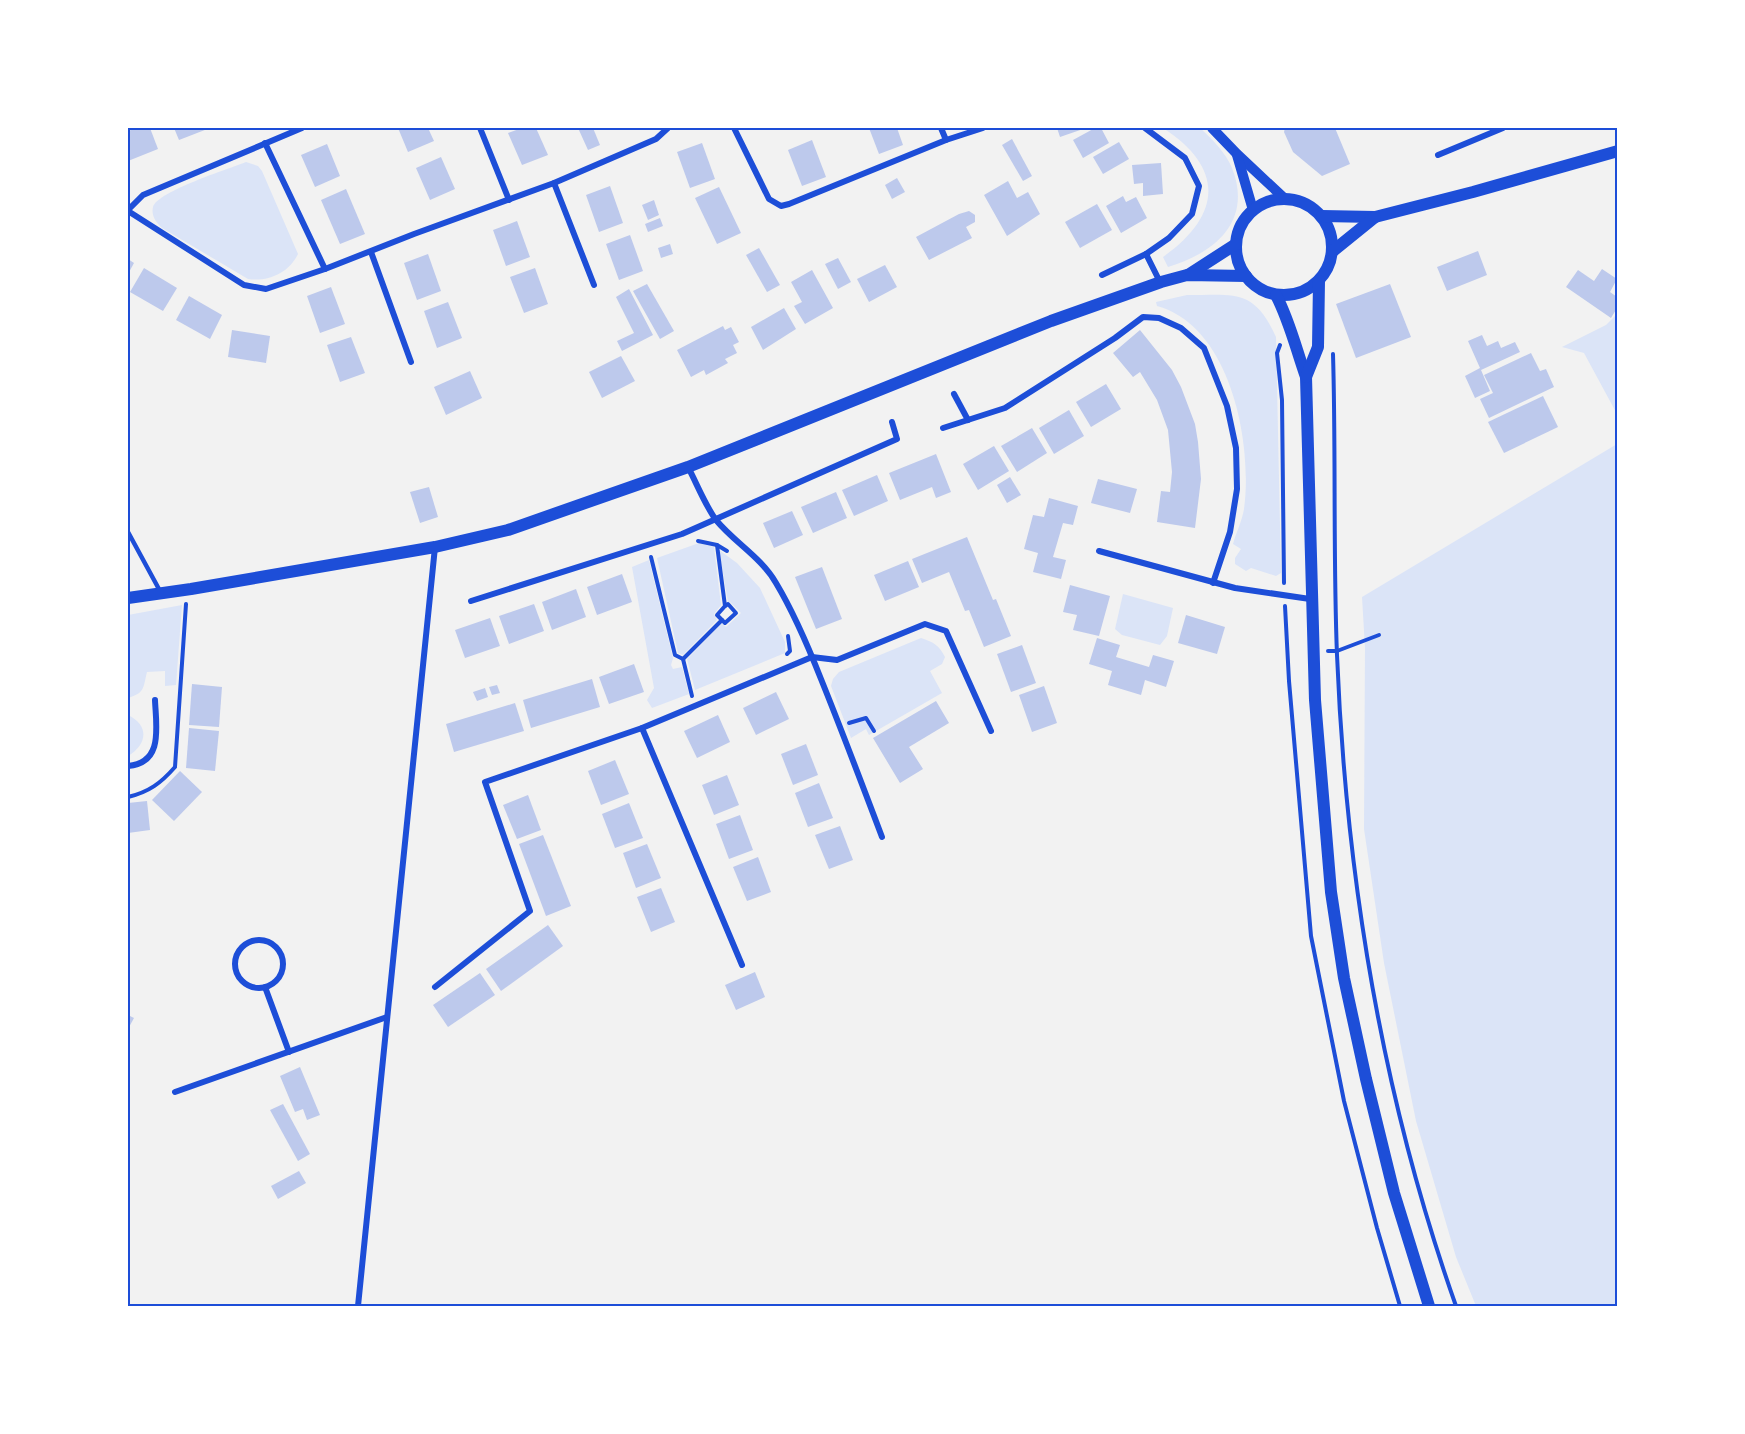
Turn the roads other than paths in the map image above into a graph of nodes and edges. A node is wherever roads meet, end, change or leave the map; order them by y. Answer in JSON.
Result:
{"nodes":[{"id":1,"x":302,"y":128,"type":"edge"},
{"id":2,"x":480,"y":128,"type":"edge"},
{"id":3,"x":668,"y":128,"type":"edge"},
{"id":4,"x":734,"y":128,"type":"edge"},
{"id":5,"x":941,"y":128,"type":"edge"},
{"id":6,"x":983,"y":128,"type":"edge"},
{"id":7,"x":1145,"y":128,"type":"edge"},
{"id":8,"x":1212,"y":128,"type":"edge"},
{"id":9,"x":1503,"y":128,"type":"edge"},
{"id":10,"x":946,"y":140,"type":"junction"},
{"id":11,"x":265,"y":143,"type":"junction"},
{"id":12,"x":1617,"y":151,"type":"edge"},
{"id":13,"x":1237,"y":154,"type":"junction"},
{"id":14,"x":1438,"y":155,"type":"dead end"},
{"id":15,"x":554,"y":183,"type":"junction"},
{"id":16,"x":1284,"y":198,"type":"junction"},
{"id":17,"x":509,"y":200,"type":"junction"},
{"id":18,"x":128,"y":210,"type":"edge"},
{"id":19,"x":1253,"y":210,"type":"junction"},
{"id":20,"x":1322,"y":216,"type":"junction"},
{"id":21,"x":1375,"y":217,"type":"junction"},
{"id":22,"x":1236,"y":244,"type":"junction"},
{"id":23,"x":1333,"y":251,"type":"junction"},
{"id":24,"x":371,"y":252,"type":"junction"},
{"id":25,"x":1146,"y":254,"type":"junction"},
{"id":26,"x":325,"y":269,"type":"junction"},
{"id":27,"x":1102,"y":275,"type":"dead end"},
{"id":28,"x":1187,"y":276,"type":"junction"},
{"id":29,"x":1246,"y":276,"type":"junction"},
{"id":30,"x":1319,"y":281,"type":"junction"},
{"id":31,"x":1161,"y":282,"type":"junction"},
{"id":32,"x":594,"y":285,"type":"dead end"},
{"id":33,"x":1276,"y":295,"type":"junction"},
{"id":34,"x":411,"y":362,"type":"dead end"},
{"id":35,"x":1306,"y":377,"type":"junction"},
{"id":36,"x":954,"y":394,"type":"dead end"},
{"id":37,"x":968,"y":420,"type":"junction"},
{"id":38,"x":892,"y":422,"type":"dead end"},
{"id":39,"x":943,"y":428,"type":"dead end"},
{"id":40,"x":688,"y":467,"type":"junction"},
{"id":41,"x":715,"y":518,"type":"junction"},
{"id":42,"x":128,"y":532,"type":"edge"},
{"id":43,"x":435,"y":547,"type":"junction"},
{"id":44,"x":1099,"y":551,"type":"dead end"},
{"id":45,"x":1213,"y":582,"type":"junction"},
{"id":46,"x":161,"y":593,"type":"junction"},
{"id":47,"x":128,"y":598,"type":"edge"},
{"id":48,"x":1310,"y":599,"type":"junction"},
{"id":49,"x":471,"y":601,"type":"dead end"},
{"id":50,"x":812,"y":657,"type":"junction"},
{"id":51,"x":155,"y":700,"type":"dead end"},
{"id":52,"x":642,"y":728,"type":"junction"},
{"id":53,"x":991,"y":731,"type":"dead end"},
{"id":54,"x":128,"y":766,"type":"edge"},
{"id":55,"x":882,"y":837,"type":"dead end"},
{"id":56,"x":742,"y":965,"type":"dead end"},
{"id":57,"x":265,"y":987,"type":"junction"},
{"id":58,"x":435,"y":987,"type":"dead end"},
{"id":59,"x":387,"y":1017,"type":"junction"},
{"id":60,"x":288,"y":1052,"type":"junction"},
{"id":61,"x":175,"y":1092,"type":"dead end"},
{"id":62,"x":358,"y":1306,"type":"edge"},
{"id":63,"x":1429,"y":1306,"type":"edge"}],
"edges":[{"from":1,"to":11,"type":"street"},
{"from":2,"to":17,"type":"street"},
{"from":3,"to":15,"type":"street"},
{"from":4,"to":10,"type":"street"},
{"from":5,"to":10,"type":"street"},
{"from":6,"to":10,"type":"street"},
{"from":7,"to":25,"type":"street"},
{"from":8,"to":13,"type":"street"},
{"from":9,"to":14,"type":"street"},
{"from":11,"to":18,"type":"street"},
{"from":11,"to":26,"type":"street"},
{"from":12,"to":21,"type":"main road"},
{"from":13,"to":16,"type":"street"},
{"from":13,"to":19,"type":"street"},
{"from":15,"to":17,"type":"street"},
{"from":15,"to":32,"type":"street"},
{"from":16,"to":19,"type":"main road"},
{"from":16,"to":20,"type":"main road"},
{"from":17,"to":24,"type":"street"},
{"from":18,"to":26,"type":"street"},
{"from":19,"to":22,"type":"main road"},
{"from":20,"to":21,"type":"main road"},
{"from":20,"to":23,"type":"main road"},
{"from":21,"to":23,"type":"main road"},
{"from":22,"to":28,"type":"main road"},
{"from":22,"to":29,"type":"main road"},
{"from":23,"to":30,"type":"main road"},
{"from":24,"to":26,"type":"street"},
{"from":24,"to":34,"type":"street"},
{"from":25,"to":27,"type":"street"},
{"from":25,"to":31,"type":"street"},
{"from":28,"to":29,"type":"main road"},
{"from":28,"to":31,"type":"main road"},
{"from":29,"to":33,"type":"main road"},
{"from":30,"to":33,"type":"main road"},
{"from":30,"to":35,"type":"main road"},
{"from":31,"to":40,"type":"main road"},
{"from":33,"to":35,"type":"main road"},
{"from":35,"to":48,"type":"main road"},
{"from":36,"to":37,"type":"street"},
{"from":37,"to":39,"type":"street"},
{"from":37,"to":45,"type":"street"},
{"from":38,"to":41,"type":"street"},
{"from":40,"to":41,"type":"street"},
{"from":40,"to":43,"type":"main road"},
{"from":41,"to":49,"type":"street"},
{"from":41,"to":50,"type":"street"},
{"from":42,"to":46,"type":"lane"},
{"from":43,"to":46,"type":"main road"},
{"from":43,"to":59,"type":"street"},
{"from":44,"to":45,"type":"street"},
{"from":45,"to":48,"type":"street"},
{"from":46,"to":47,"type":"main road"},
{"from":48,"to":63,"type":"main road"},
{"from":50,"to":52,"type":"street"},
{"from":50,"to":53,"type":"street"},
{"from":50,"to":55,"type":"street"},
{"from":51,"to":54,"type":"street"},
{"from":52,"to":56,"type":"street"},
{"from":52,"to":58,"type":"street"},
{"from":57,"to":57,"type":"street"},
{"from":57,"to":60,"type":"street"},
{"from":59,"to":60,"type":"street"},
{"from":59,"to":62,"type":"street"},
{"from":60,"to":61,"type":"street"}]}
